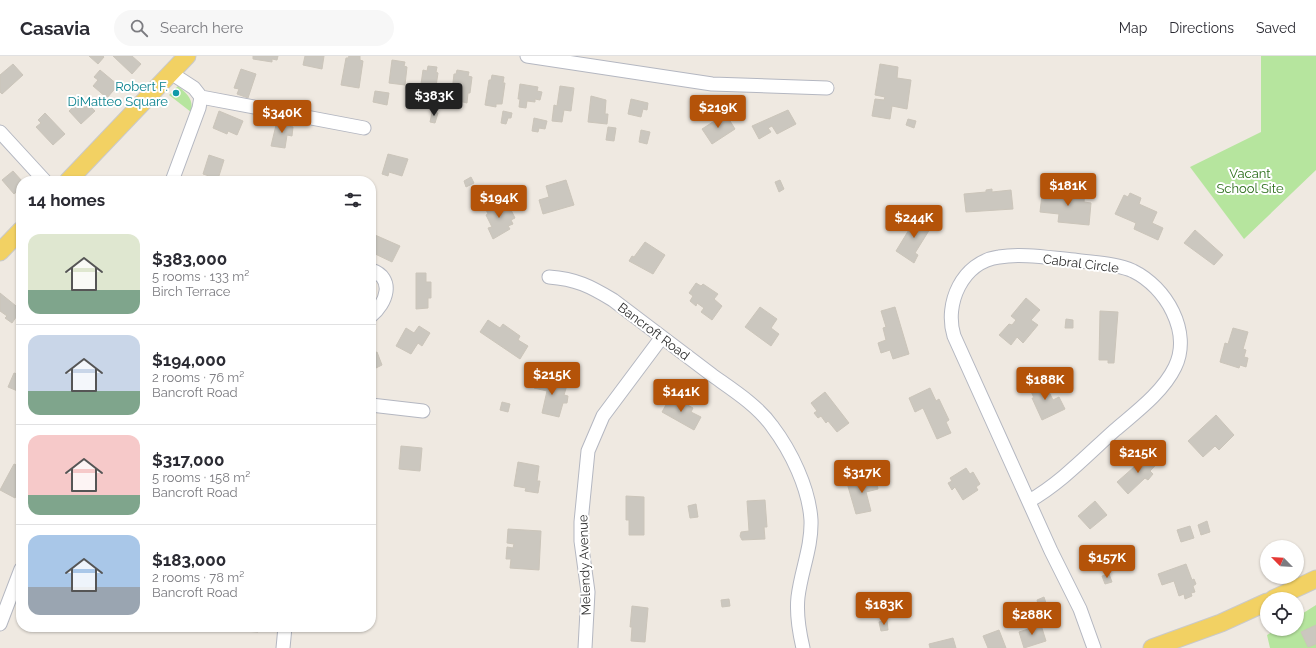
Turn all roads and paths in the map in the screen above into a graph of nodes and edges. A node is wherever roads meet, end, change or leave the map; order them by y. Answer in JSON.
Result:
{"nodes":[{"id":1,"x":527,"y":56,"type":"edge"},
{"id":2,"x":184,"y":57,"type":"edge"},
{"id":3,"x":171,"y":73,"type":"junction"},
{"id":4,"x":827,"y":88,"type":"dead end"},
{"id":5,"x":201,"y":97,"type":"junction"},
{"id":6,"x":364,"y":128,"type":"dead end"},
{"id":7,"x":0,"y":132,"type":"edge"},
{"id":8,"x":40,"y":176,"type":"edge"},
{"id":9,"x":73,"y":176,"type":"edge"},
{"id":10,"x":174,"y":176,"type":"edge"},
{"id":11,"x":16,"y":235,"type":"edge"},
{"id":12,"x":0,"y":252,"type":"edge"},
{"id":13,"x":376,"y":273,"type":"edge"},
{"id":14,"x":549,"y":277,"type":"dead end"},
{"id":15,"x":376,"y":312,"type":"edge"},
{"id":16,"x":662,"y":337,"type":"junction"},
{"id":17,"x":376,"y":405,"type":"edge"},
{"id":18,"x":423,"y":411,"type":"dead end"},
{"id":19,"x":1029,"y":501,"type":"junction"},
{"id":20,"x":1316,"y":579,"type":"edge"},
{"id":21,"x":16,"y":582,"type":"edge"},
{"id":22,"x":1288,"y":592,"type":"edge"},
{"id":23,"x":1260,"y":605,"type":"edge"},
{"id":24,"x":0,"y":624,"type":"edge"},
{"id":25,"x":285,"y":632,"type":"edge"},
{"id":26,"x":1161,"y":647,"type":"edge"},
{"id":27,"x":283,"y":648,"type":"edge"},
{"id":28,"x":585,"y":648,"type":"edge"},
{"id":29,"x":803,"y":648,"type":"edge"},
{"id":30,"x":1094,"y":648,"type":"edge"}],
"edges":[{"from":1,"to":4,"type":"street"},
{"from":2,"to":3,"type":"main road"},
{"from":3,"to":5,"type":"street"},
{"from":3,"to":9,"type":"main road"},
{"from":5,"to":6,"type":"street"},
{"from":5,"to":10,"type":"street"},
{"from":7,"to":8,"type":"street"},
{"from":11,"to":12,"type":"main road"},
{"from":13,"to":15,"type":"street"},
{"from":14,"to":16,"type":"street","name":"Bancroft Road"},
{"from":16,"to":28,"type":"street","name":"Melendy Avenue"},
{"from":16,"to":29,"type":"street","name":"Bancroft Road"},
{"from":17,"to":18,"type":"street"},
{"from":19,"to":19,"type":"street","name":"Cabral Circle"},
{"from":19,"to":30,"type":"street","name":"Cabral Circle"},
{"from":20,"to":22,"type":"main road"},
{"from":21,"to":24,"type":"street"},
{"from":23,"to":26,"type":"main road"},
{"from":25,"to":27,"type":"street"}]}
